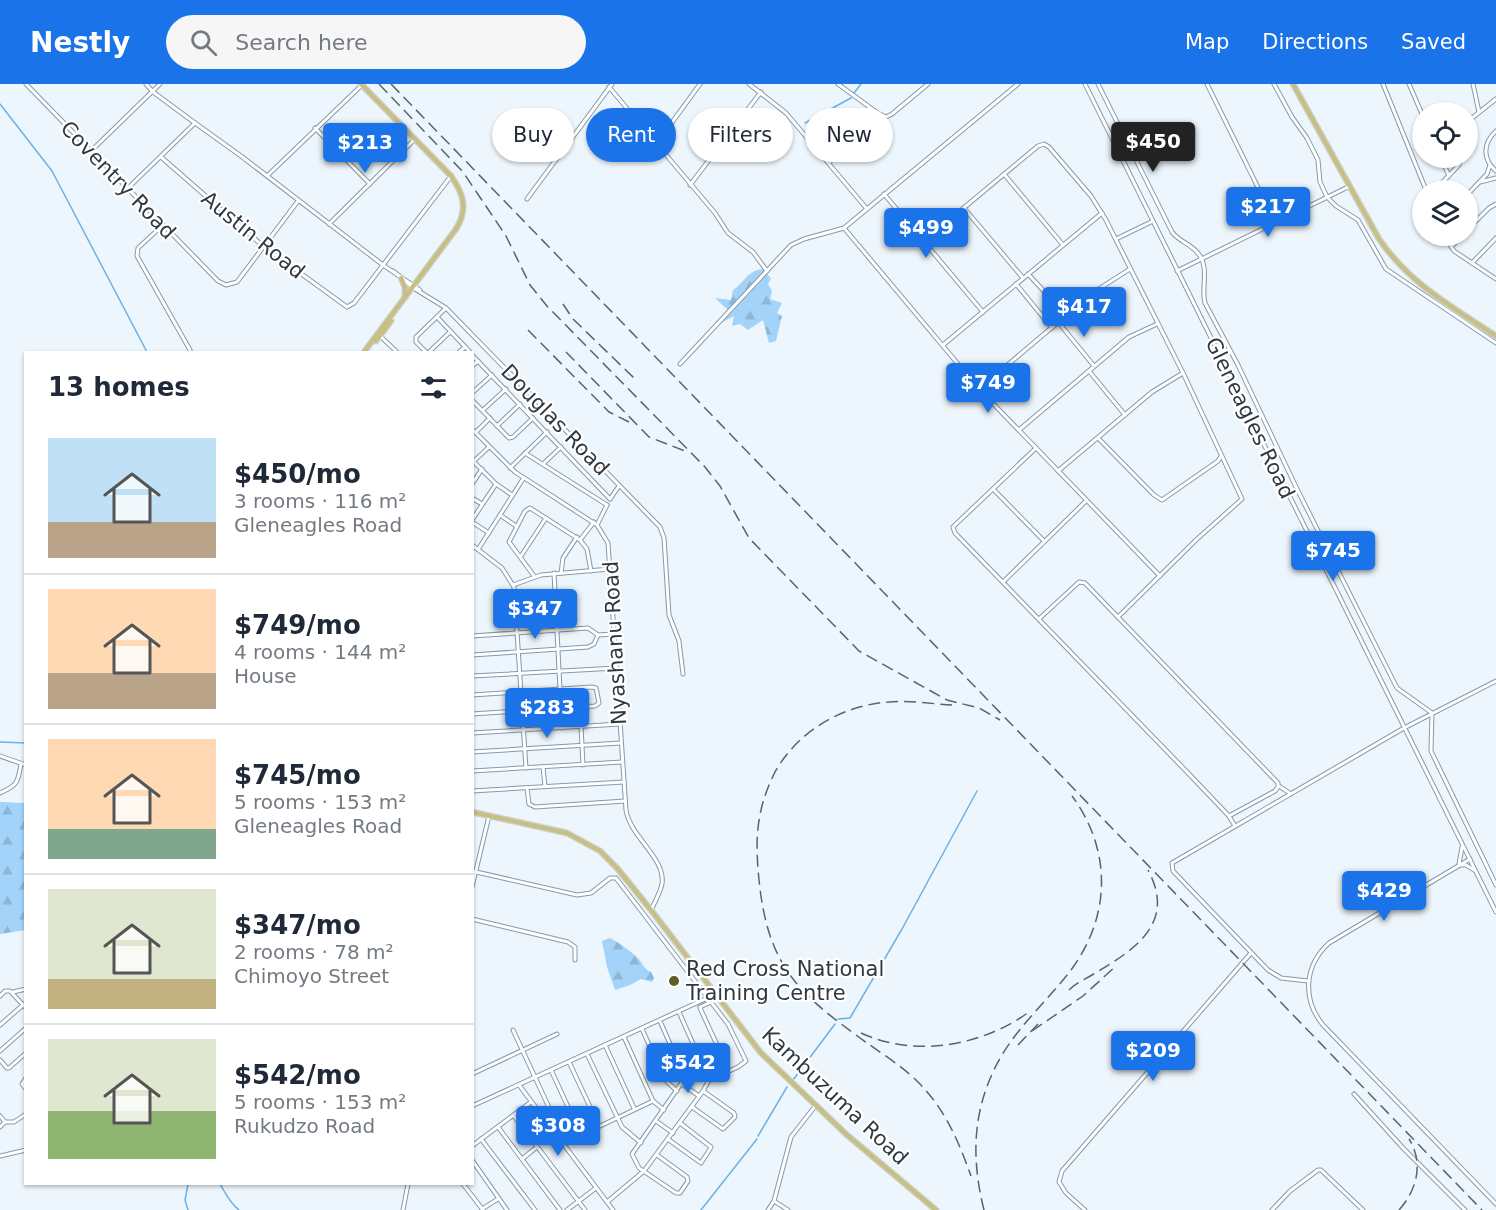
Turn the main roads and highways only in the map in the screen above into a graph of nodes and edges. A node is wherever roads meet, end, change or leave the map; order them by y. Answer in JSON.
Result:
{"nodes":[{"id":1,"x":362,"y":84,"type":"edge"},
{"id":2,"x":1293,"y":84,"type":"edge"},
{"id":3,"x":400,"y":278,"type":"road end"},
{"id":4,"x":416,"y":286,"type":"junction"},
{"id":5,"x":405,"y":297,"type":"junction"},
{"id":6,"x":378,"y":334,"type":"junction"},
{"id":7,"x":1496,"y":336,"type":"edge"},
{"id":8,"x":366,"y":351,"type":"edge"},
{"id":9,"x":474,"y":812,"type":"edge"},
{"id":10,"x":936,"y":1210,"type":"edge"}],
"edges":[{"from":1,"to":4,"type":"main road"},
{"from":2,"to":7,"type":"main road"},
{"from":3,"to":5,"type":"main road"},
{"from":4,"to":5,"type":"main road"},
{"from":4,"to":6,"type":"main road"},
{"from":5,"to":6,"type":"main road"},
{"from":6,"to":8,"type":"main road"},
{"from":9,"to":10,"type":"main road","name":"Kambuzuma Road"}]}
